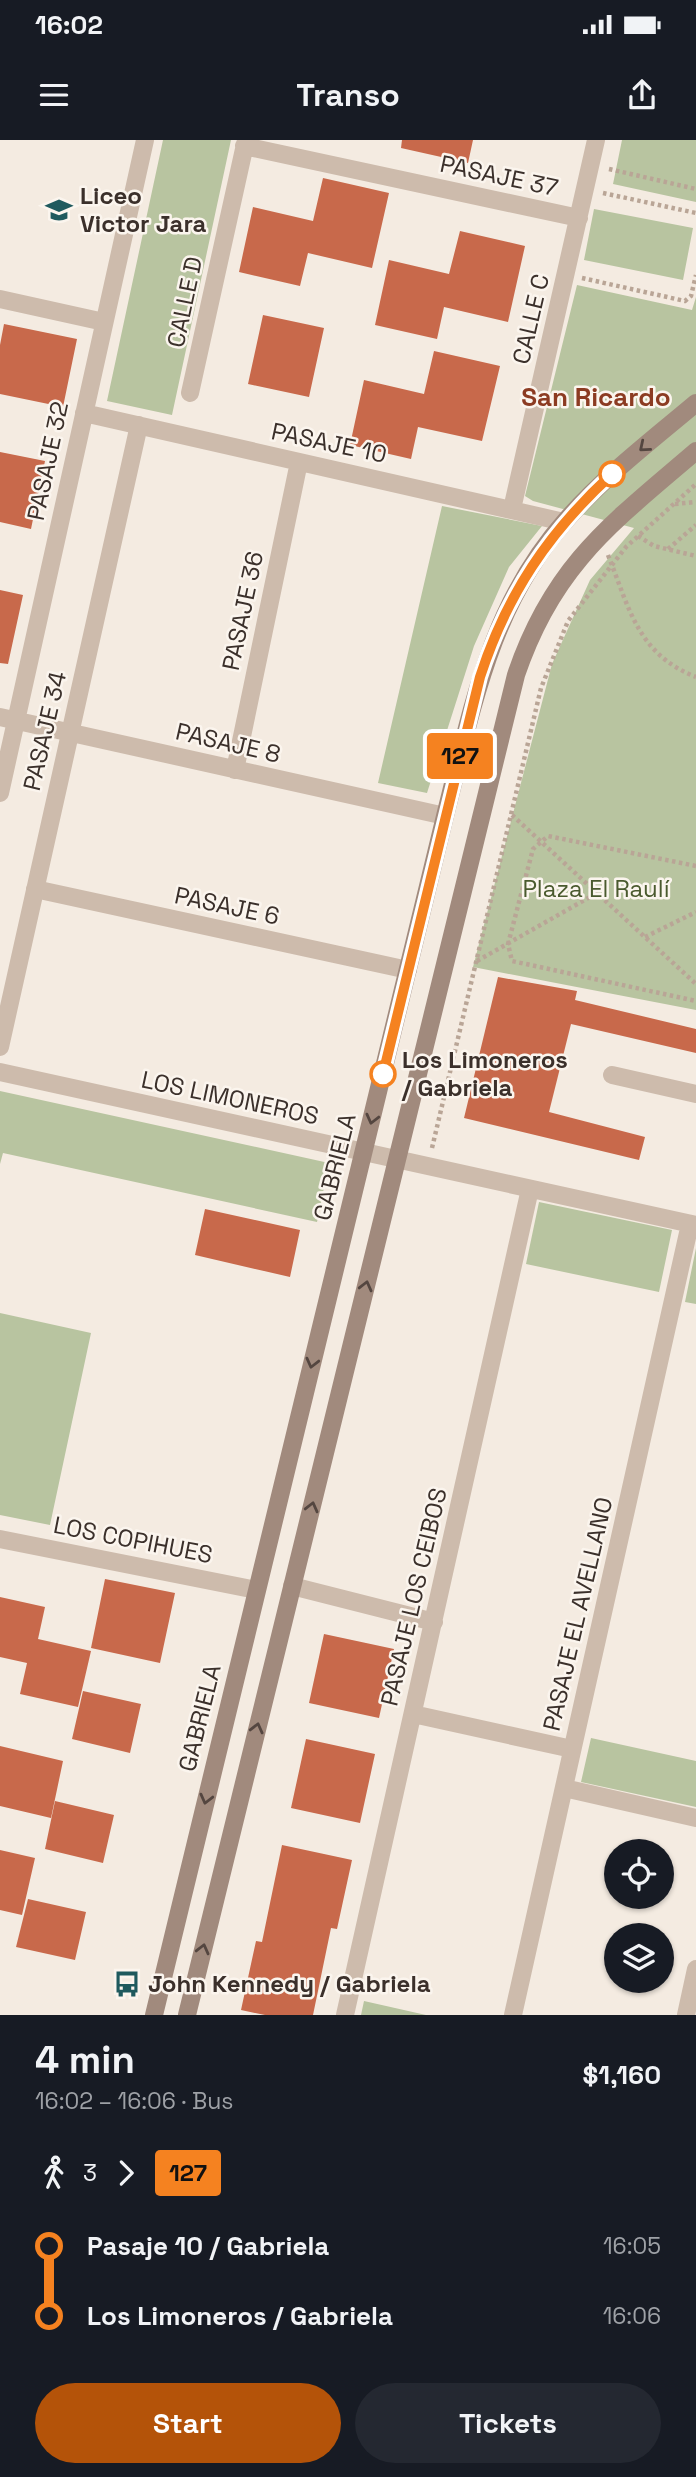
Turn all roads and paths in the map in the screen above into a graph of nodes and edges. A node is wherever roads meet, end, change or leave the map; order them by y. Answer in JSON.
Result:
{"nodes":[{"id":1,"x":145,"y":140,"type":"edge"},
{"id":2,"x":596,"y":140,"type":"edge"},
{"id":3,"x":245,"y":143,"type":"edge"},
{"id":4,"x":591,"y":165,"type":"junction"},
{"id":5,"x":585,"y":189,"type":"junction"},
{"id":6,"x":696,"y":189,"type":"edge"},
{"id":7,"x":696,"y":213,"type":"edge"},
{"id":8,"x":579,"y":218,"type":"junction"},
{"id":9,"x":566,"y":275,"type":"junction"},
{"id":10,"x":696,"y":275,"type":"edge"},
{"id":11,"x":0,"y":299,"type":"edge"},
{"id":12,"x":104,"y":321,"type":"junction"},
{"id":13,"x":190,"y":393,"type":"dead end"},
{"id":14,"x":696,"y":403,"type":"edge"},
{"id":15,"x":84,"y":413,"type":"junction"},
{"id":16,"x":139,"y":425,"type":"junction"},
{"id":17,"x":696,"y":451,"type":"edge"},
{"id":18,"x":299,"y":462,"type":"junction"},
{"id":19,"x":696,"y":484,"type":"edge"},
{"id":20,"x":696,"y":502,"type":"edge"},
{"id":21,"x":674,"y":503,"type":"junction"},
{"id":22,"x":512,"y":509,"type":"junction"},
{"id":23,"x":564,"y":522,"type":"junction"},
{"id":24,"x":696,"y":526,"type":"edge"},
{"id":25,"x":600,"y":534,"type":"junction"},
{"id":26,"x":638,"y":536,"type":"junction"},
{"id":27,"x":668,"y":549,"type":"junction"},
{"id":28,"x":696,"y":555,"type":"edge"},
{"id":29,"x":612,"y":564,"type":"junction"},
{"id":30,"x":696,"y":677,"type":"edge"},
{"id":31,"x":8,"y":719,"type":"edge"},
{"id":32,"x":70,"y":733,"type":"junction"},
{"id":33,"x":235,"y":770,"type":"junction"},
{"id":34,"x":0,"y":793,"type":"edge"},
{"id":35,"x":511,"y":814,"type":"junction"},
{"id":36,"x":445,"y":816,"type":"junction"},
{"id":37,"x":541,"y":842,"type":"junction"},
{"id":38,"x":696,"y":866,"type":"edge"},
{"id":39,"x":35,"y":889,"type":"junction"},
{"id":40,"x":597,"y":893,"type":"junction"},
{"id":41,"x":696,"y":912,"type":"edge"},
{"id":42,"x":645,"y":937,"type":"junction"},
{"id":43,"x":508,"y":944,"type":"junction"},
{"id":44,"x":477,"y":962,"type":"junction"},
{"id":45,"x":408,"y":970,"type":"junction"},
{"id":46,"x":696,"y":984,"type":"edge"},
{"id":47,"x":696,"y":1001,"type":"edge"},
{"id":48,"x":0,"y":1047,"type":"edge"},
{"id":49,"x":0,"y":1072,"type":"edge"},
{"id":50,"x":612,"y":1075,"type":"dead end"},
{"id":51,"x":696,"y":1094,"type":"edge"},
{"id":52,"x":364,"y":1152,"type":"junction"},
{"id":53,"x":397,"y":1160,"type":"junction"},
{"id":54,"x":428,"y":1166,"type":"junction"},
{"id":55,"x":530,"y":1189,"type":"junction"},
{"id":56,"x":693,"y":1224,"type":"edge"},
{"id":57,"x":0,"y":1539,"type":"edge"},
{"id":58,"x":292,"y":1586,"type":"junction"},
{"id":59,"x":256,"y":1590,"type":"junction"},
{"id":60,"x":434,"y":1622,"type":"junction"},
{"id":61,"x":413,"y":1714,"type":"junction"},
{"id":62,"x":572,"y":1749,"type":"junction"},
{"id":63,"x":564,"y":1788,"type":"junction"},
{"id":64,"x":696,"y":1818,"type":"edge"},
{"id":65,"x":696,"y":1969,"type":"edge"},
{"id":66,"x":154,"y":2015,"type":"edge"},
{"id":67,"x":187,"y":2015,"type":"edge"},
{"id":68,"x":345,"y":2015,"type":"edge"},
{"id":69,"x":513,"y":2015,"type":"edge"},
{"id":70,"x":686,"y":2015,"type":"edge"}],
"edges":[{"from":1,"to":12,"type":"street","name":"PASAJE 32"},
{"from":2,"to":4,"type":"street","name":"CALLE C"},
{"from":3,"to":8,"type":"street","name":"PASAJE 37"},
{"from":3,"to":13,"type":"street","name":"CALLE D"},
{"from":4,"to":5,"type":"street","name":"CALLE C"},
{"from":4,"to":6,"type":"path"},
{"from":5,"to":7,"type":"path"},
{"from":5,"to":8,"type":"street","name":"CALLE C"},
{"from":8,"to":9,"type":"street","name":"CALLE C"},
{"from":9,"to":10,"type":"path"},
{"from":9,"to":22,"type":"street","name":"CALLE C"},
{"from":11,"to":12,"type":"street"},
{"from":12,"to":15,"type":"street","name":"PASAJE 32"},
{"from":14,"to":23,"type":"street","name":"GABRIELA","one_way":true},
{"from":15,"to":16,"type":"street","name":"PASAJE 10"},
{"from":15,"to":31,"type":"street","name":"PASAJE 32"},
{"from":16,"to":18,"type":"street","name":"PASAJE 10"},
{"from":16,"to":32,"type":"street","name":"PASAJE 34"},
{"from":17,"to":25,"type":"street"},
{"from":18,"to":22,"type":"street","name":"PASAJE 10"},
{"from":18,"to":33,"type":"street","name":"PASAJE 36"},
{"from":19,"to":21,"type":"path"},
{"from":20,"to":21,"type":"path"},
{"from":21,"to":26,"type":"path"},
{"from":22,"to":23,"type":"street","name":"PASAJE 10"},
{"from":23,"to":36,"type":"street","name":"GABRIELA"},
{"from":24,"to":27,"type":"path"},
{"from":25,"to":29,"type":"path"},
{"from":25,"to":53,"type":"street"},
{"from":26,"to":27,"type":"path"},
{"from":26,"to":29,"type":"path"},
{"from":27,"to":28,"type":"path"},
{"from":29,"to":30,"type":"path"},
{"from":29,"to":35,"type":"path"},
{"from":31,"to":32,"type":"street","name":"PASAJE 8"},
{"from":31,"to":34,"type":"street","name":"PASAJE 32"},
{"from":32,"to":33,"type":"street","name":"PASAJE 8"},
{"from":32,"to":39,"type":"street","name":"PASAJE 34"},
{"from":33,"to":36,"type":"street","name":"PASAJE 8"},
{"from":35,"to":37,"type":"path"},
{"from":35,"to":44,"type":"path"},
{"from":36,"to":45,"type":"street","name":"GABRIELA"},
{"from":37,"to":38,"type":"path"},
{"from":37,"to":40,"type":"path"},
{"from":37,"to":43,"type":"path"},
{"from":39,"to":45,"type":"street","name":"PASAJE 6"},
{"from":39,"to":48,"type":"street","name":"PASAJE 34"},
{"from":40,"to":42,"type":"path"},
{"from":40,"to":43,"type":"path"},
{"from":41,"to":42,"type":"path"},
{"from":42,"to":46,"type":"path"},
{"from":43,"to":44,"type":"path"},
{"from":43,"to":47,"type":"path"},
{"from":44,"to":54,"type":"path"},
{"from":45,"to":52,"type":"street","name":"GABRIELA","one_way":true},
{"from":49,"to":52,"type":"street","name":"LOS LIMONEROS"},
{"from":50,"to":51,"type":"street"},
{"from":52,"to":53,"type":"street","name":"LOS LIMONEROS"},
{"from":52,"to":59,"type":"street","name":"GABRIELA","one_way":true},
{"from":53,"to":54,"type":"street","name":"LOS LIMONEROS"},
{"from":58,"to":53,"type":"street","one_way":true},
{"from":54,"to":55,"type":"street","name":"LOS LIMONEROS"},
{"from":55,"to":56,"type":"street","name":"LOS LIMONEROS"},
{"from":55,"to":60,"type":"street","name":"PASAJE LOS CEIBOS"},
{"from":56,"to":62,"type":"street","name":"PASAJE EL AVELLANO"},
{"from":57,"to":59,"type":"street","name":"LOS COPIHUES"},
{"from":58,"to":60,"type":"street"},
{"from":67,"to":58,"type":"street","one_way":true},
{"from":59,"to":66,"type":"street","name":"GABRIELA","one_way":true},
{"from":60,"to":61,"type":"street","name":"PASAJE LOS CEIBOS"},
{"from":61,"to":62,"type":"street"},
{"from":61,"to":68,"type":"street","name":"PASAJE LOS CEIBOS"},
{"from":62,"to":63,"type":"street","name":"PASAJE EL AVELLANO"},
{"from":63,"to":64,"type":"street"},
{"from":63,"to":69,"type":"street","name":"PASAJE EL AVELLANO"},
{"from":65,"to":70,"type":"street"}]}
